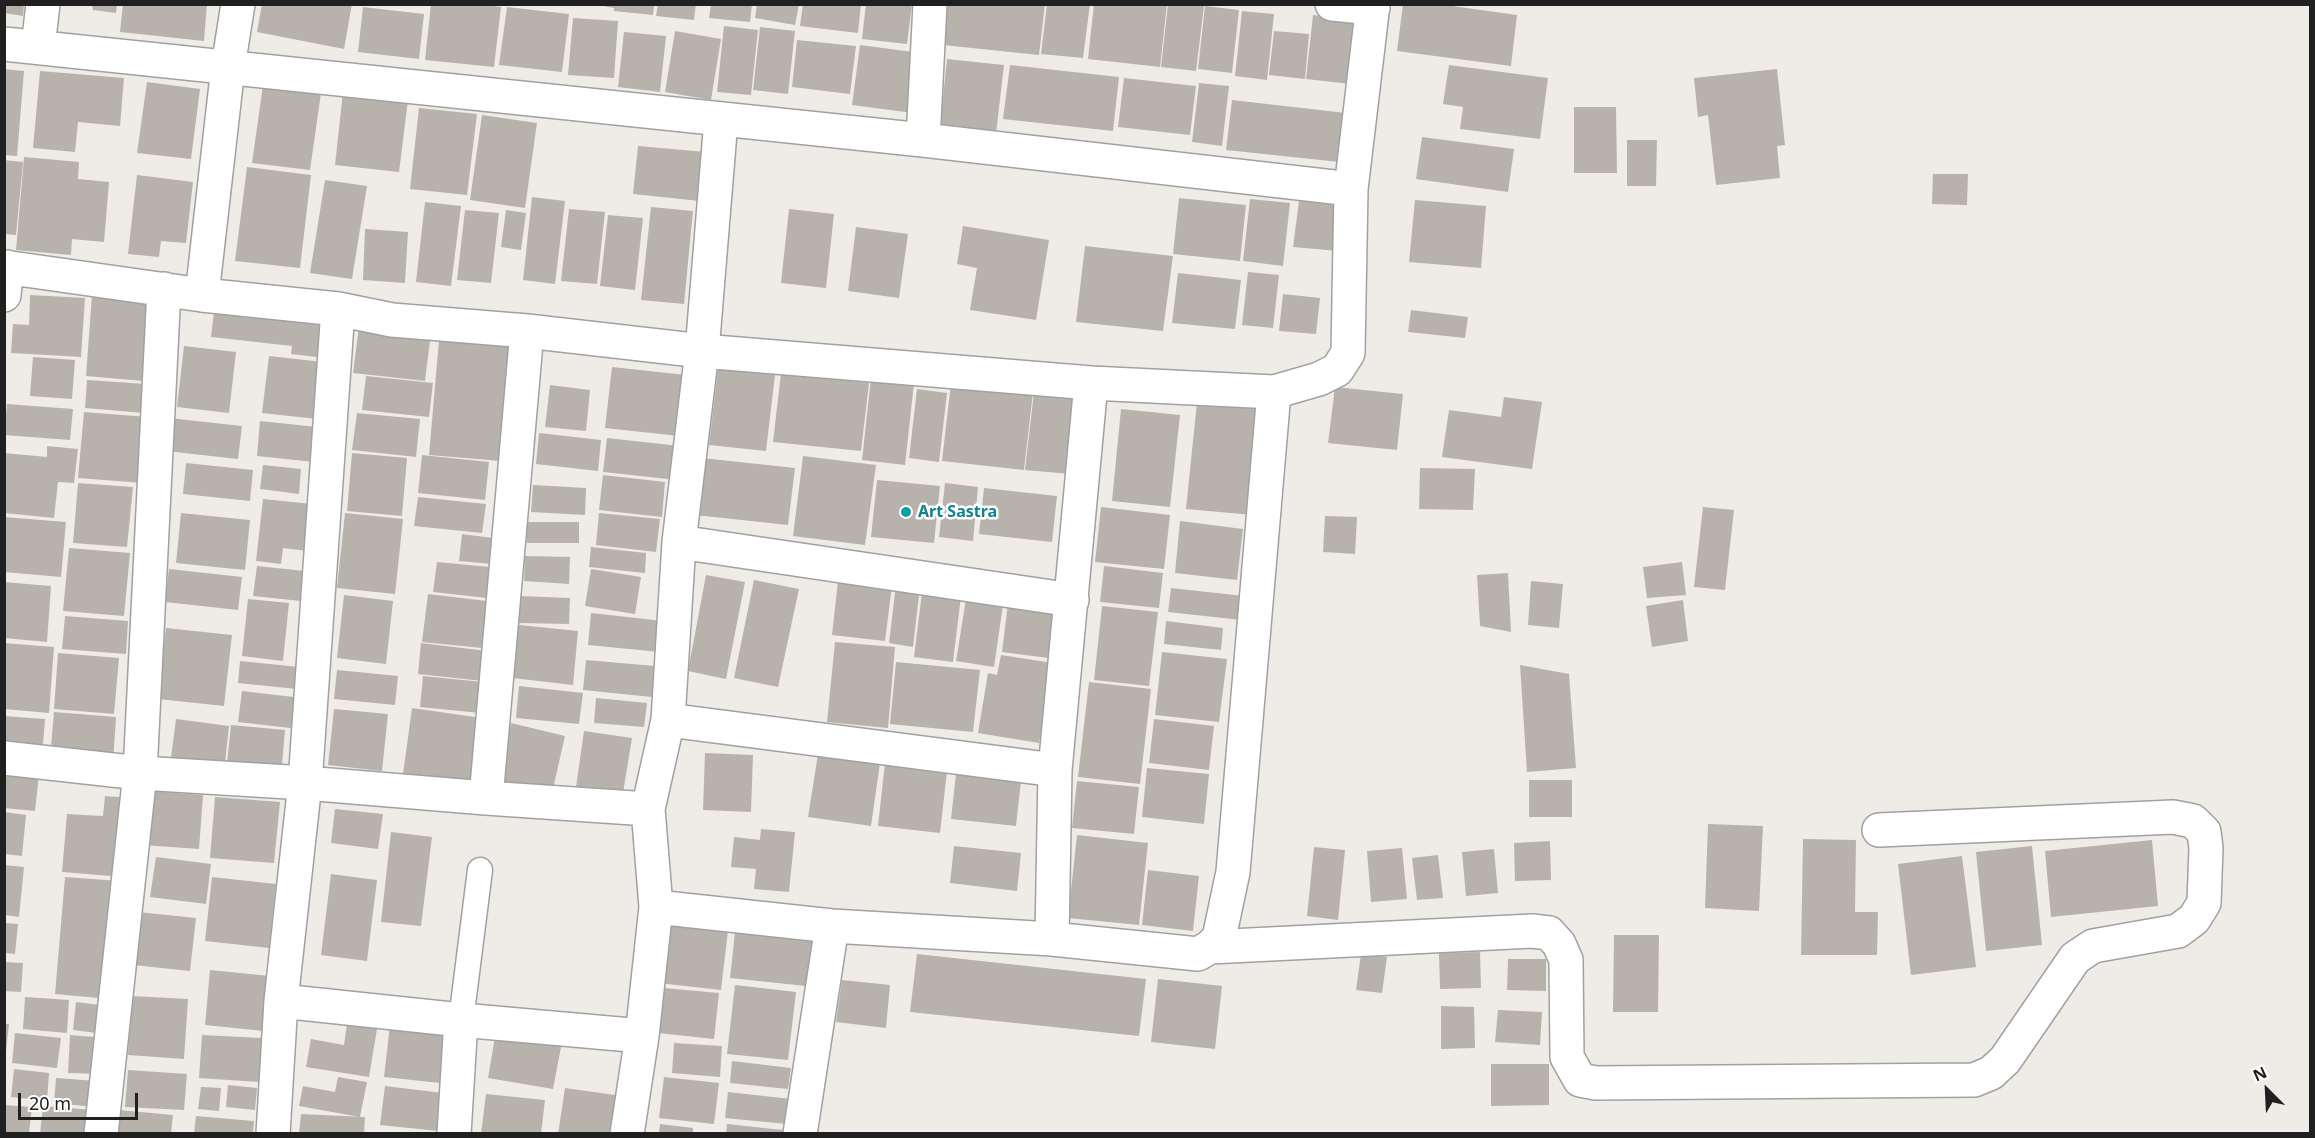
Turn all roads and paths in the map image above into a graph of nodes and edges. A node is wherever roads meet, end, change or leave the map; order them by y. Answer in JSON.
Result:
{"nodes":[{"id":1,"x":43,"y":4,"type":"edge"},
{"id":2,"x":238,"y":4,"type":"edge"},
{"id":3,"x":930,"y":4,"type":"edge"},
{"id":4,"x":1332,"y":4,"type":"edge"},
{"id":5,"x":1373,"y":6,"type":"edge"},
{"id":6,"x":4,"y":44,"type":"edge"},
{"id":7,"x":38,"y":47,"type":"junction"},
{"id":8,"x":228,"y":67,"type":"junction"},
{"id":9,"x":721,"y":120,"type":"junction"},
{"id":10,"x":922,"y":140,"type":"junction"},
{"id":11,"x":1352,"y":189,"type":"junction"},
{"id":12,"x":5,"y":276,"type":"edge"},
{"id":13,"x":164,"y":289,"type":"junction"},
{"id":14,"x":202,"y":295,"type":"junction"},
{"id":15,"x":338,"y":309,"type":"junction"},
{"id":16,"x":527,"y":331,"type":"junction"},
{"id":17,"x":702,"y":351,"type":"junction"},
{"id":18,"x":1091,"y":383,"type":"junction"},
{"id":19,"x":1274,"y":392,"type":"junction"},
{"id":20,"x":679,"y":542,"type":"junction"},
{"id":21,"x":1072,"y":600,"type":"junction"},
{"id":22,"x":668,"y":720,"type":"junction"},
{"id":23,"x":4,"y":758,"type":"edge"},
{"id":24,"x":1055,"y":770,"type":"junction"},
{"id":25,"x":140,"y":773,"type":"junction"},
{"id":26,"x":305,"y":783,"type":"junction"},
{"id":27,"x":486,"y":798,"type":"junction"},
{"id":28,"x":648,"y":809,"type":"junction"},
{"id":29,"x":1879,"y":830,"type":"dead end"},
{"id":30,"x":480,"y":870,"type":"dead end"},
{"id":31,"x":656,"y":907,"type":"junction"},
{"id":32,"x":832,"y":926,"type":"junction"},
{"id":33,"x":1052,"y":939,"type":"junction"},
{"id":34,"x":1210,"y":947,"type":"junction"},
{"id":35,"x":280,"y":1001,"type":"junction"},
{"id":36,"x":461,"y":1020,"type":"junction"},
{"id":37,"x":642,"y":1036,"type":"junction"},
{"id":38,"x":101,"y":1134,"type":"edge"},
{"id":39,"x":273,"y":1134,"type":"edge"},
{"id":40,"x":454,"y":1134,"type":"edge"},
{"id":41,"x":627,"y":1134,"type":"edge"},
{"id":42,"x":800,"y":1134,"type":"edge"}],
"edges":[{"from":1,"to":7,"type":"street"},
{"from":2,"to":8,"type":"street"},
{"from":3,"to":10,"type":"street"},
{"from":4,"to":5,"type":"street"},
{"from":5,"to":11,"type":"street"},
{"from":6,"to":7,"type":"street"},
{"from":7,"to":8,"type":"street"},
{"from":8,"to":9,"type":"street"},
{"from":8,"to":14,"type":"street"},
{"from":9,"to":10,"type":"street"},
{"from":9,"to":17,"type":"street"},
{"from":10,"to":11,"type":"street"},
{"from":11,"to":19,"type":"street"},
{"from":12,"to":13,"type":"street"},
{"from":13,"to":14,"type":"street"},
{"from":13,"to":25,"type":"street"},
{"from":14,"to":15,"type":"street"},
{"from":15,"to":16,"type":"street"},
{"from":15,"to":26,"type":"street"},
{"from":16,"to":17,"type":"street"},
{"from":16,"to":27,"type":"street"},
{"from":17,"to":18,"type":"street"},
{"from":17,"to":20,"type":"street"},
{"from":18,"to":19,"type":"street"},
{"from":18,"to":21,"type":"street"},
{"from":19,"to":34,"type":"street"},
{"from":20,"to":21,"type":"street"},
{"from":20,"to":22,"type":"street"},
{"from":21,"to":24,"type":"street"},
{"from":22,"to":24,"type":"street"},
{"from":22,"to":28,"type":"street"},
{"from":23,"to":25,"type":"street"},
{"from":24,"to":33,"type":"street"},
{"from":25,"to":26,"type":"street"},
{"from":25,"to":38,"type":"street"},
{"from":26,"to":27,"type":"street"},
{"from":26,"to":35,"type":"street"},
{"from":27,"to":28,"type":"street"},
{"from":28,"to":31,"type":"street"},
{"from":29,"to":34,"type":"street"},
{"from":30,"to":36,"type":"lane"},
{"from":31,"to":32,"type":"street"},
{"from":31,"to":37,"type":"street"},
{"from":32,"to":33,"type":"street"},
{"from":32,"to":42,"type":"street"},
{"from":33,"to":34,"type":"street"},
{"from":35,"to":36,"type":"street"},
{"from":35,"to":39,"type":"street"},
{"from":36,"to":37,"type":"street"},
{"from":36,"to":40,"type":"street"},
{"from":37,"to":41,"type":"street"}]}
